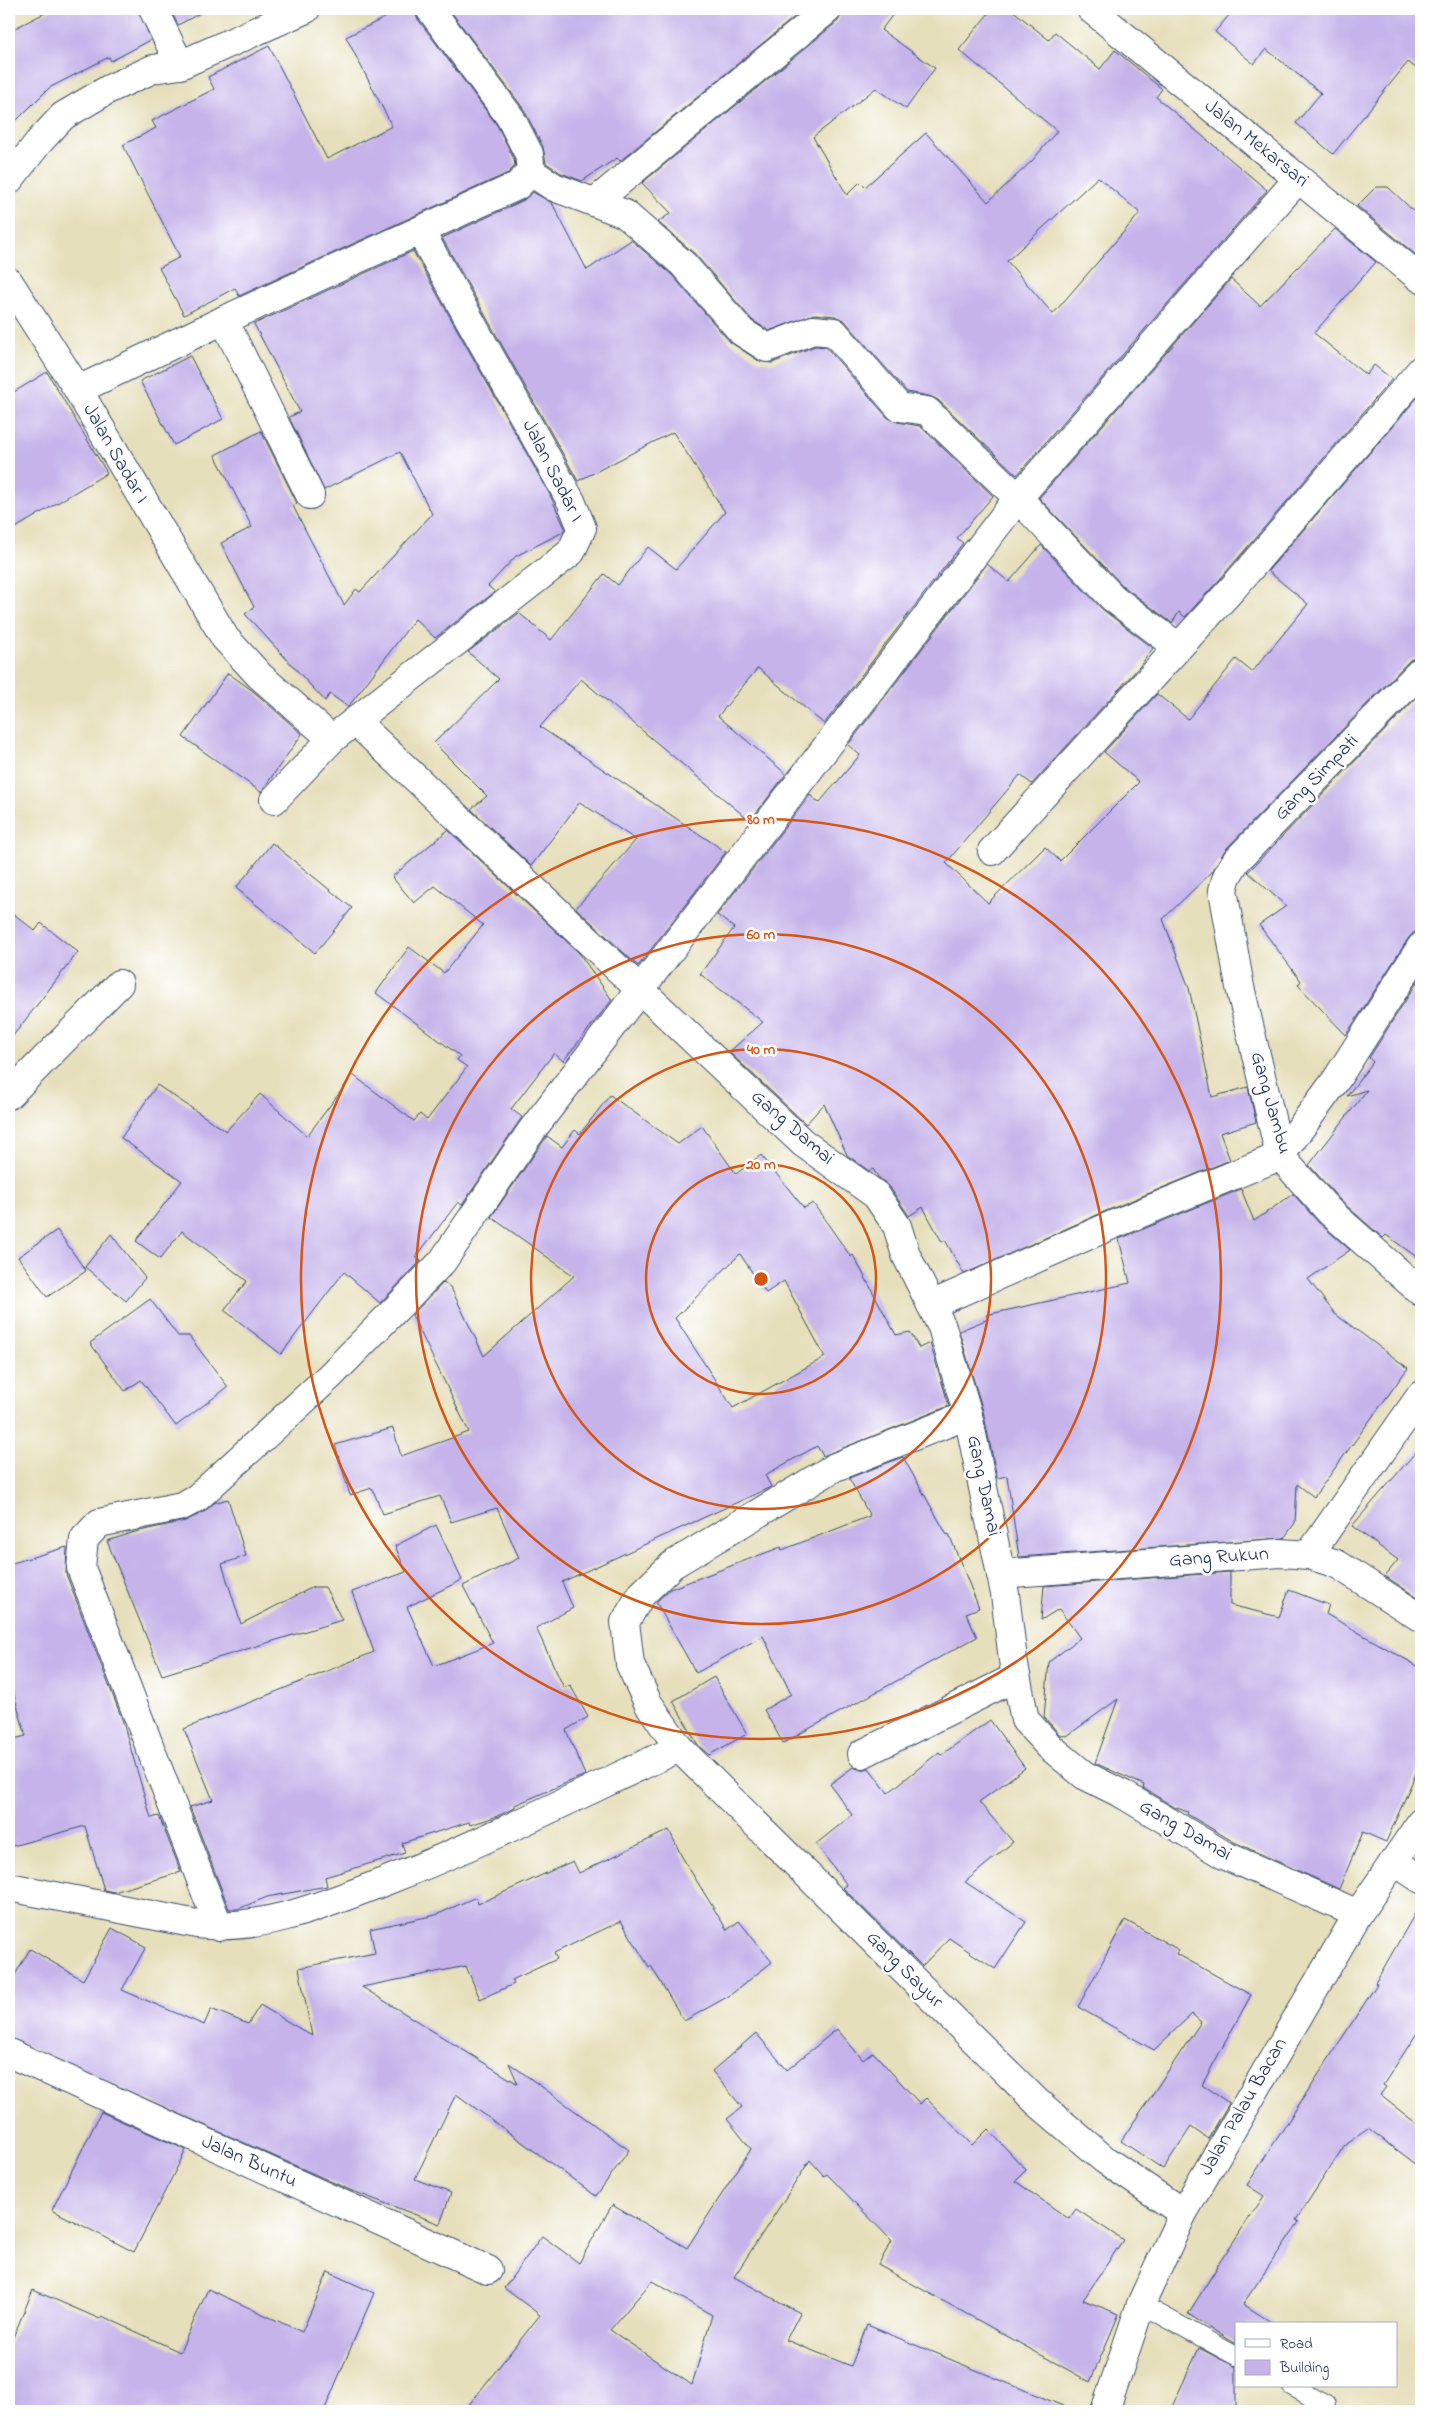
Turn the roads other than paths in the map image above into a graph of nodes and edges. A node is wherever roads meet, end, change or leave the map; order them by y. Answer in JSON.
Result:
{"nodes":[{"id":1,"x":153,"y":9,"type":"edge"},
{"id":2,"x":306,"y":9,"type":"edge"},
{"id":3,"x":430,"y":9,"type":"edge"},
{"id":4,"x":828,"y":9,"type":"edge"},
{"id":5,"x":1091,"y":9,"type":"edge"},
{"id":6,"x":180,"y":65,"type":"junction"},
{"id":7,"x":531,"y":172,"type":"junction"},
{"id":8,"x":1298,"y":179,"type":"junction"},
{"id":9,"x":9,"y":180,"type":"edge"},
{"id":10,"x":595,"y":202,"type":"junction"},
{"id":11,"x":420,"y":231,"type":"junction"},
{"id":12,"x":1421,"y":279,"type":"edge"},
{"id":13,"x":9,"y":282,"type":"edge"},
{"id":14,"x":224,"y":320,"type":"junction"},
{"id":15,"x":1421,"y":370,"type":"edge"},
{"id":16,"x":78,"y":390,"type":"junction"},
{"id":17,"x":310,"y":495,"type":"dead end"},
{"id":18,"x":1018,"y":498,"type":"junction"},
{"id":19,"x":1178,"y":647,"type":"junction"},
{"id":20,"x":1421,"y":671,"type":"edge"},
{"id":21,"x":355,"y":721,"type":"junction"},
{"id":22,"x":332,"y":739,"type":"junction"},
{"id":23,"x":274,"y":800,"type":"dead end"},
{"id":24,"x":992,"y":851,"type":"dead end"},
{"id":25,"x":1223,"y":890,"type":"joint"},
{"id":26,"x":1421,"y":946,"type":"edge"},
{"id":27,"x":119,"y":984,"type":"dead end"},
{"id":28,"x":640,"y":988,"type":"junction"},
{"id":29,"x":12,"y":1087,"type":"edge"},
{"id":30,"x":1280,"y":1156,"type":"junction"},
{"id":31,"x":1421,"y":1292,"type":"edge"},
{"id":32,"x":931,"y":1305,"type":"junction"},
{"id":33,"x":1421,"y":1395,"type":"edge"},
{"id":34,"x":968,"y":1415,"type":"junction"},
{"id":35,"x":1309,"y":1555,"type":"junction"},
{"id":36,"x":1001,"y":1574,"type":"junction"},
{"id":37,"x":1421,"y":1618,"type":"edge"},
{"id":38,"x":1016,"y":1677,"type":"junction"},
{"id":39,"x":678,"y":1748,"type":"junction"},
{"id":40,"x":862,"y":1754,"type":"dead end"},
{"id":41,"x":1421,"y":1822,"type":"edge"},
{"id":42,"x":1394,"y":1861,"type":"junction"},
{"id":43,"x":1421,"y":1879,"type":"edge"},
{"id":44,"x":9,"y":1887,"type":"edge"},
{"id":45,"x":1358,"y":1914,"type":"junction"},
{"id":46,"x":219,"y":1927,"type":"junction"},
{"id":47,"x":9,"y":2053,"type":"edge"},
{"id":48,"x":1183,"y":2213,"type":"junction"},
{"id":49,"x":488,"y":2270,"type":"dead end"},
{"id":50,"x":1141,"y":2304,"type":"junction"},
{"id":51,"x":1235,"y":2355,"type":"edge"},
{"id":52,"x":1294,"y":2388,"type":"edge"},
{"id":53,"x":1326,"y":2406,"type":"dead end"},
{"id":54,"x":1105,"y":2411,"type":"edge"}],
"edges":[{"from":1,"to":6,"type":"street"},
{"from":2,"to":6,"type":"street"},
{"from":3,"to":7,"type":"street"},
{"from":4,"to":10,"type":"street"},
{"from":5,"to":8,"type":"street","name":"Jalan Mekarsari"},
{"from":6,"to":9,"type":"street"},
{"from":7,"to":10,"type":"street"},
{"from":7,"to":11,"type":"street","name":"Jalan Sadar I"},
{"from":8,"to":12,"type":"street","name":"Jalan Mekarsari"},
{"from":8,"to":18,"type":"street"},
{"from":10,"to":18,"type":"street"},
{"from":11,"to":14,"type":"street","name":"Jalan Sadar I"},
{"from":11,"to":21,"type":"street","name":"Jalan Sadar I"},
{"from":13,"to":16,"type":"street"},
{"from":14,"to":16,"type":"street","name":"Jalan Sadar I"},
{"from":14,"to":17,"type":"street"},
{"from":15,"to":19,"type":"street"},
{"from":16,"to":22,"type":"street","name":"Jalan Sadar I"},
{"from":18,"to":19,"type":"street"},
{"from":18,"to":28,"type":"street"},
{"from":19,"to":24,"type":"street"},
{"from":20,"to":25,"type":"street","name":"Gang Simpati"},
{"from":21,"to":22,"type":"street","name":"Jalan Sadar I"},
{"from":21,"to":28,"type":"street","name":"Gang Damai"},
{"from":22,"to":23,"type":"street","name":"Jalan Sadar I"},
{"from":25,"to":30,"type":"street","name":"Gang Jambu"},
{"from":26,"to":30,"type":"street"},
{"from":27,"to":29,"type":"street"},
{"from":28,"to":32,"type":"street","name":"Gang Damai"},
{"from":28,"to":46,"type":"street"},
{"from":30,"to":31,"type":"street","name":"Gang Jambu"},
{"from":30,"to":32,"type":"street"},
{"from":32,"to":34,"type":"street","name":"Gang Damai"},
{"from":33,"to":35,"type":"street"},
{"from":34,"to":36,"type":"street","name":"Gang Damai"},
{"from":34,"to":39,"type":"street","name":"Gang Sayur"},
{"from":35,"to":36,"type":"street","name":"Gang Rukun"},
{"from":35,"to":37,"type":"street","name":"Gang Rukun"},
{"from":36,"to":38,"type":"street","name":"Gang Damai"},
{"from":38,"to":40,"type":"street"},
{"from":38,"to":45,"type":"street","name":"Gang Damai"},
{"from":39,"to":46,"type":"street"},
{"from":39,"to":48,"type":"street","name":"Gang Sayur"},
{"from":41,"to":42,"type":"street","name":"Jalan Palau Bacan"},
{"from":42,"to":43,"type":"street"},
{"from":42,"to":45,"type":"street","name":"Jalan Palau Bacan"},
{"from":44,"to":46,"type":"street"},
{"from":45,"to":48,"type":"street","name":"Jalan Palau Bacan"},
{"from":47,"to":49,"type":"street","name":"Jalan Buntu"},
{"from":48,"to":50,"type":"street","name":"Jalan Palau Bacan"},
{"from":50,"to":51,"type":"lane"},
{"from":50,"to":54,"type":"street","name":"Jalan Palau Bacan"},
{"from":52,"to":53,"type":"lane"}]}
